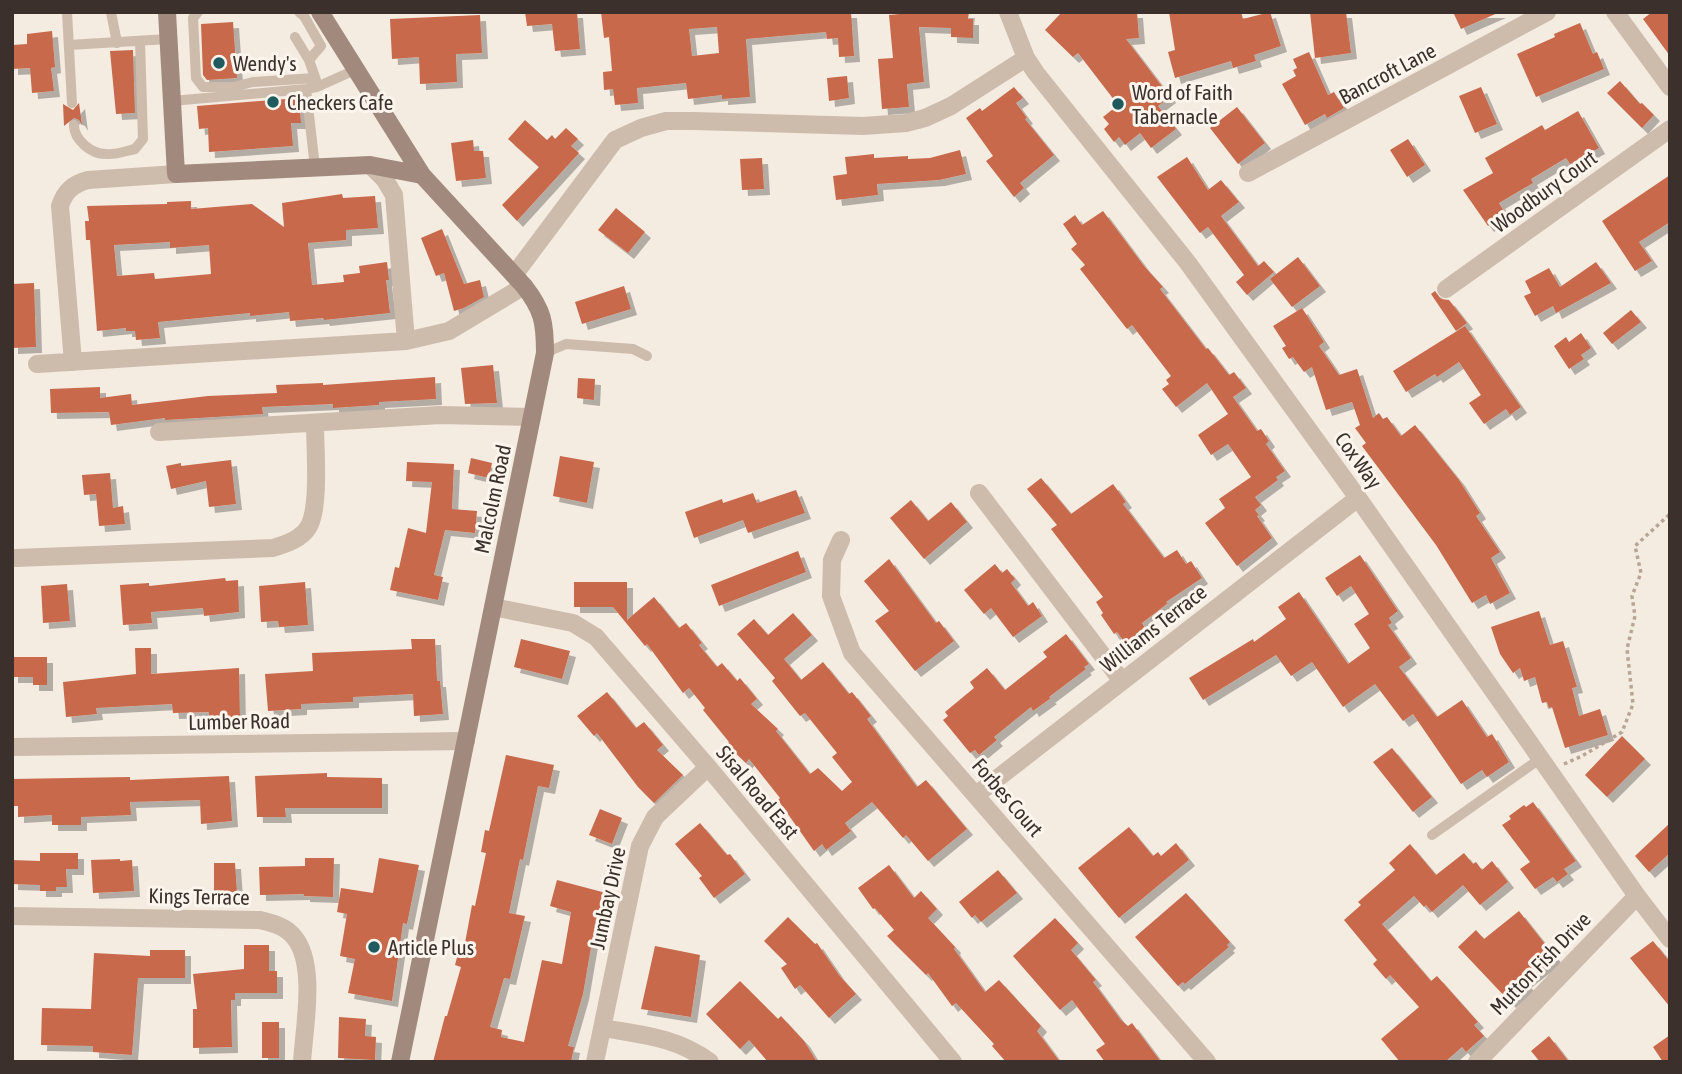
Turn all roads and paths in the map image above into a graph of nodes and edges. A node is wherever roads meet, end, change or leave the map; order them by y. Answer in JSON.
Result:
{"nodes":[{"id":1,"x":67,"y":12,"type":"edge"},
{"id":2,"x":111,"y":12,"type":"edge"},
{"id":3,"x":167,"y":12,"type":"edge"},
{"id":4,"x":198,"y":12,"type":"edge"},
{"id":5,"x":299,"y":12,"type":"edge"},
{"id":6,"x":320,"y":12,"type":"edge"},
{"id":7,"x":1008,"y":12,"type":"edge"},
{"id":8,"x":1548,"y":12,"type":"edge"},
{"id":9,"x":1615,"y":12,"type":"edge"},
{"id":10,"x":295,"y":37,"type":"dead end"},
{"id":11,"x":168,"y":39,"type":"junction"},
{"id":12,"x":140,"y":41,"type":"junction"},
{"id":13,"x":117,"y":43,"type":"junction"},
{"id":14,"x":69,"y":45,"type":"junction"},
{"id":15,"x":1026,"y":58,"type":"junction"},
{"id":16,"x":309,"y":60,"type":"junction"},
{"id":17,"x":355,"y":69,"type":"junction"},
{"id":18,"x":313,"y":85,"type":"junction"},
{"id":19,"x":1670,"y":87,"type":"edge"},
{"id":20,"x":172,"y":101,"type":"junction"},
{"id":21,"x":72,"y":103,"type":"dead end"},
{"id":22,"x":74,"y":125,"type":"dead end"},
{"id":23,"x":1670,"y":129,"type":"edge"},
{"id":24,"x":370,"y":164,"type":"junction"},
{"id":25,"x":315,"y":167,"type":"junction"},
{"id":26,"x":1248,"y":173,"type":"dead end"},
{"id":27,"x":176,"y":174,"type":"junction"},
{"id":28,"x":422,"y":175,"type":"junction"},
{"id":29,"x":519,"y":281,"type":"junction"},
{"id":30,"x":1446,"y":289,"type":"dead end"},
{"id":31,"x":406,"y":341,"type":"junction"},
{"id":32,"x":545,"y":353,"type":"junction"},
{"id":33,"x":648,"y":356,"type":"dead end"},
{"id":34,"x":73,"y":362,"type":"junction"},
{"id":35,"x":37,"y":364,"type":"dead end"},
{"id":36,"x":532,"y":417,"type":"junction"},
{"id":37,"x":315,"y":423,"type":"junction"},
{"id":38,"x":159,"y":432,"type":"dead end"},
{"id":39,"x":979,"y":493,"type":"dead end"},
{"id":40,"x":1358,"y":498,"type":"junction"},
{"id":41,"x":1670,"y":514,"type":"edge"},
{"id":42,"x":841,"y":540,"type":"dead end"},
{"id":43,"x":16,"y":558,"type":"dead end"},
{"id":44,"x":493,"y":607,"type":"junction"},
{"id":45,"x":1122,"y":681,"type":"junction"},
{"id":46,"x":466,"y":741,"type":"junction"},
{"id":47,"x":12,"y":747,"type":"edge"},
{"id":48,"x":1545,"y":764,"type":"junction"},
{"id":49,"x":708,"y":767,"type":"junction"},
{"id":50,"x":976,"y":795,"type":"junction"},
{"id":51,"x":1432,"y":835,"type":"dead end"},
{"id":52,"x":1637,"y":896,"type":"junction"},
{"id":53,"x":12,"y":916,"type":"edge"},
{"id":54,"x":1670,"y":939,"type":"edge"},
{"id":55,"x":603,"y":1028,"type":"junction"},
{"id":56,"x":302,"y":1062,"type":"edge"},
{"id":57,"x":400,"y":1062,"type":"edge"},
{"id":58,"x":595,"y":1062,"type":"edge"},
{"id":59,"x":710,"y":1062,"type":"edge"},
{"id":60,"x":953,"y":1062,"type":"edge"},
{"id":61,"x":1207,"y":1062,"type":"edge"},
{"id":62,"x":1477,"y":1062,"type":"edge"}],
"edges":[{"from":1,"to":14,"type":"lane"},
{"from":2,"to":13,"type":"lane"},
{"from":3,"to":11,"type":"street"},
{"from":4,"to":18,"type":"lane"},
{"from":5,"to":16,"type":"lane"},
{"from":6,"to":17,"type":"street","name":"Malcolm Road"},
{"from":7,"to":15,"type":"street","name":"Cox Way"},
{"from":8,"to":26,"type":"street","name":"Bancroft Lane"},
{"from":9,"to":19,"type":"street"},
{"from":10,"to":16,"type":"lane"},
{"from":11,"to":12,"type":"lane"},
{"from":11,"to":20,"type":"street"},
{"from":12,"to":13,"type":"lane"},
{"from":12,"to":22,"type":"lane"},
{"from":13,"to":14,"type":"lane"},
{"from":14,"to":21,"type":"lane"},
{"from":15,"to":29,"type":"street"},
{"from":15,"to":40,"type":"street","name":"Cox Way"},
{"from":16,"to":18,"type":"lane"},
{"from":17,"to":18,"type":"lane"},
{"from":17,"to":28,"type":"street","name":"Malcolm Road"},
{"from":18,"to":20,"type":"lane"},
{"from":18,"to":25,"type":"lane"},
{"from":20,"to":27,"type":"street"},
{"from":23,"to":30,"type":"street","name":"Woodbury Court"},
{"from":24,"to":25,"type":"street"},
{"from":24,"to":28,"type":"street"},
{"from":24,"to":31,"type":"street"},
{"from":25,"to":27,"type":"street"},
{"from":27,"to":34,"type":"street"},
{"from":28,"to":29,"type":"street","name":"Malcolm Road"},
{"from":29,"to":31,"type":"street"},
{"from":29,"to":32,"type":"street","name":"Malcolm Road"},
{"from":31,"to":34,"type":"street"},
{"from":32,"to":33,"type":"lane"},
{"from":32,"to":36,"type":"street","name":"Malcolm Road"},
{"from":34,"to":35,"type":"street"},
{"from":36,"to":37,"type":"street"},
{"from":36,"to":44,"type":"street","name":"Malcolm Road"},
{"from":37,"to":38,"type":"street"},
{"from":37,"to":43,"type":"street"},
{"from":39,"to":45,"type":"street"},
{"from":40,"to":45,"type":"street","name":"Williams Terrace"},
{"from":40,"to":48,"type":"street","name":"Cox Way"},
{"from":41,"to":48,"type":"path"},
{"from":42,"to":50,"type":"street","name":"Forbes Court"},
{"from":44,"to":46,"type":"street","name":"Malcolm Road"},
{"from":44,"to":49,"type":"street","name":"Sisal Road East"},
{"from":45,"to":50,"type":"street","name":"Williams Terrace"},
{"from":46,"to":47,"type":"street","name":"Lumber Road"},
{"from":46,"to":57,"type":"street","name":"Malcolm Road"},
{"from":48,"to":51,"type":"lane"},
{"from":48,"to":52,"type":"street","name":"Cox Way"},
{"from":49,"to":55,"type":"street","name":"Jumbay Drive"},
{"from":49,"to":60,"type":"street","name":"Sisal Road East"},
{"from":50,"to":61,"type":"street","name":"Forbes Court"},
{"from":52,"to":54,"type":"street","name":"Cox Way"},
{"from":52,"to":62,"type":"street","name":"Mutton Fish Drive"},
{"from":53,"to":56,"type":"street","name":"Kings Terrace"},
{"from":55,"to":58,"type":"street","name":"Jumbay Drive"},
{"from":55,"to":59,"type":"street"}]}
